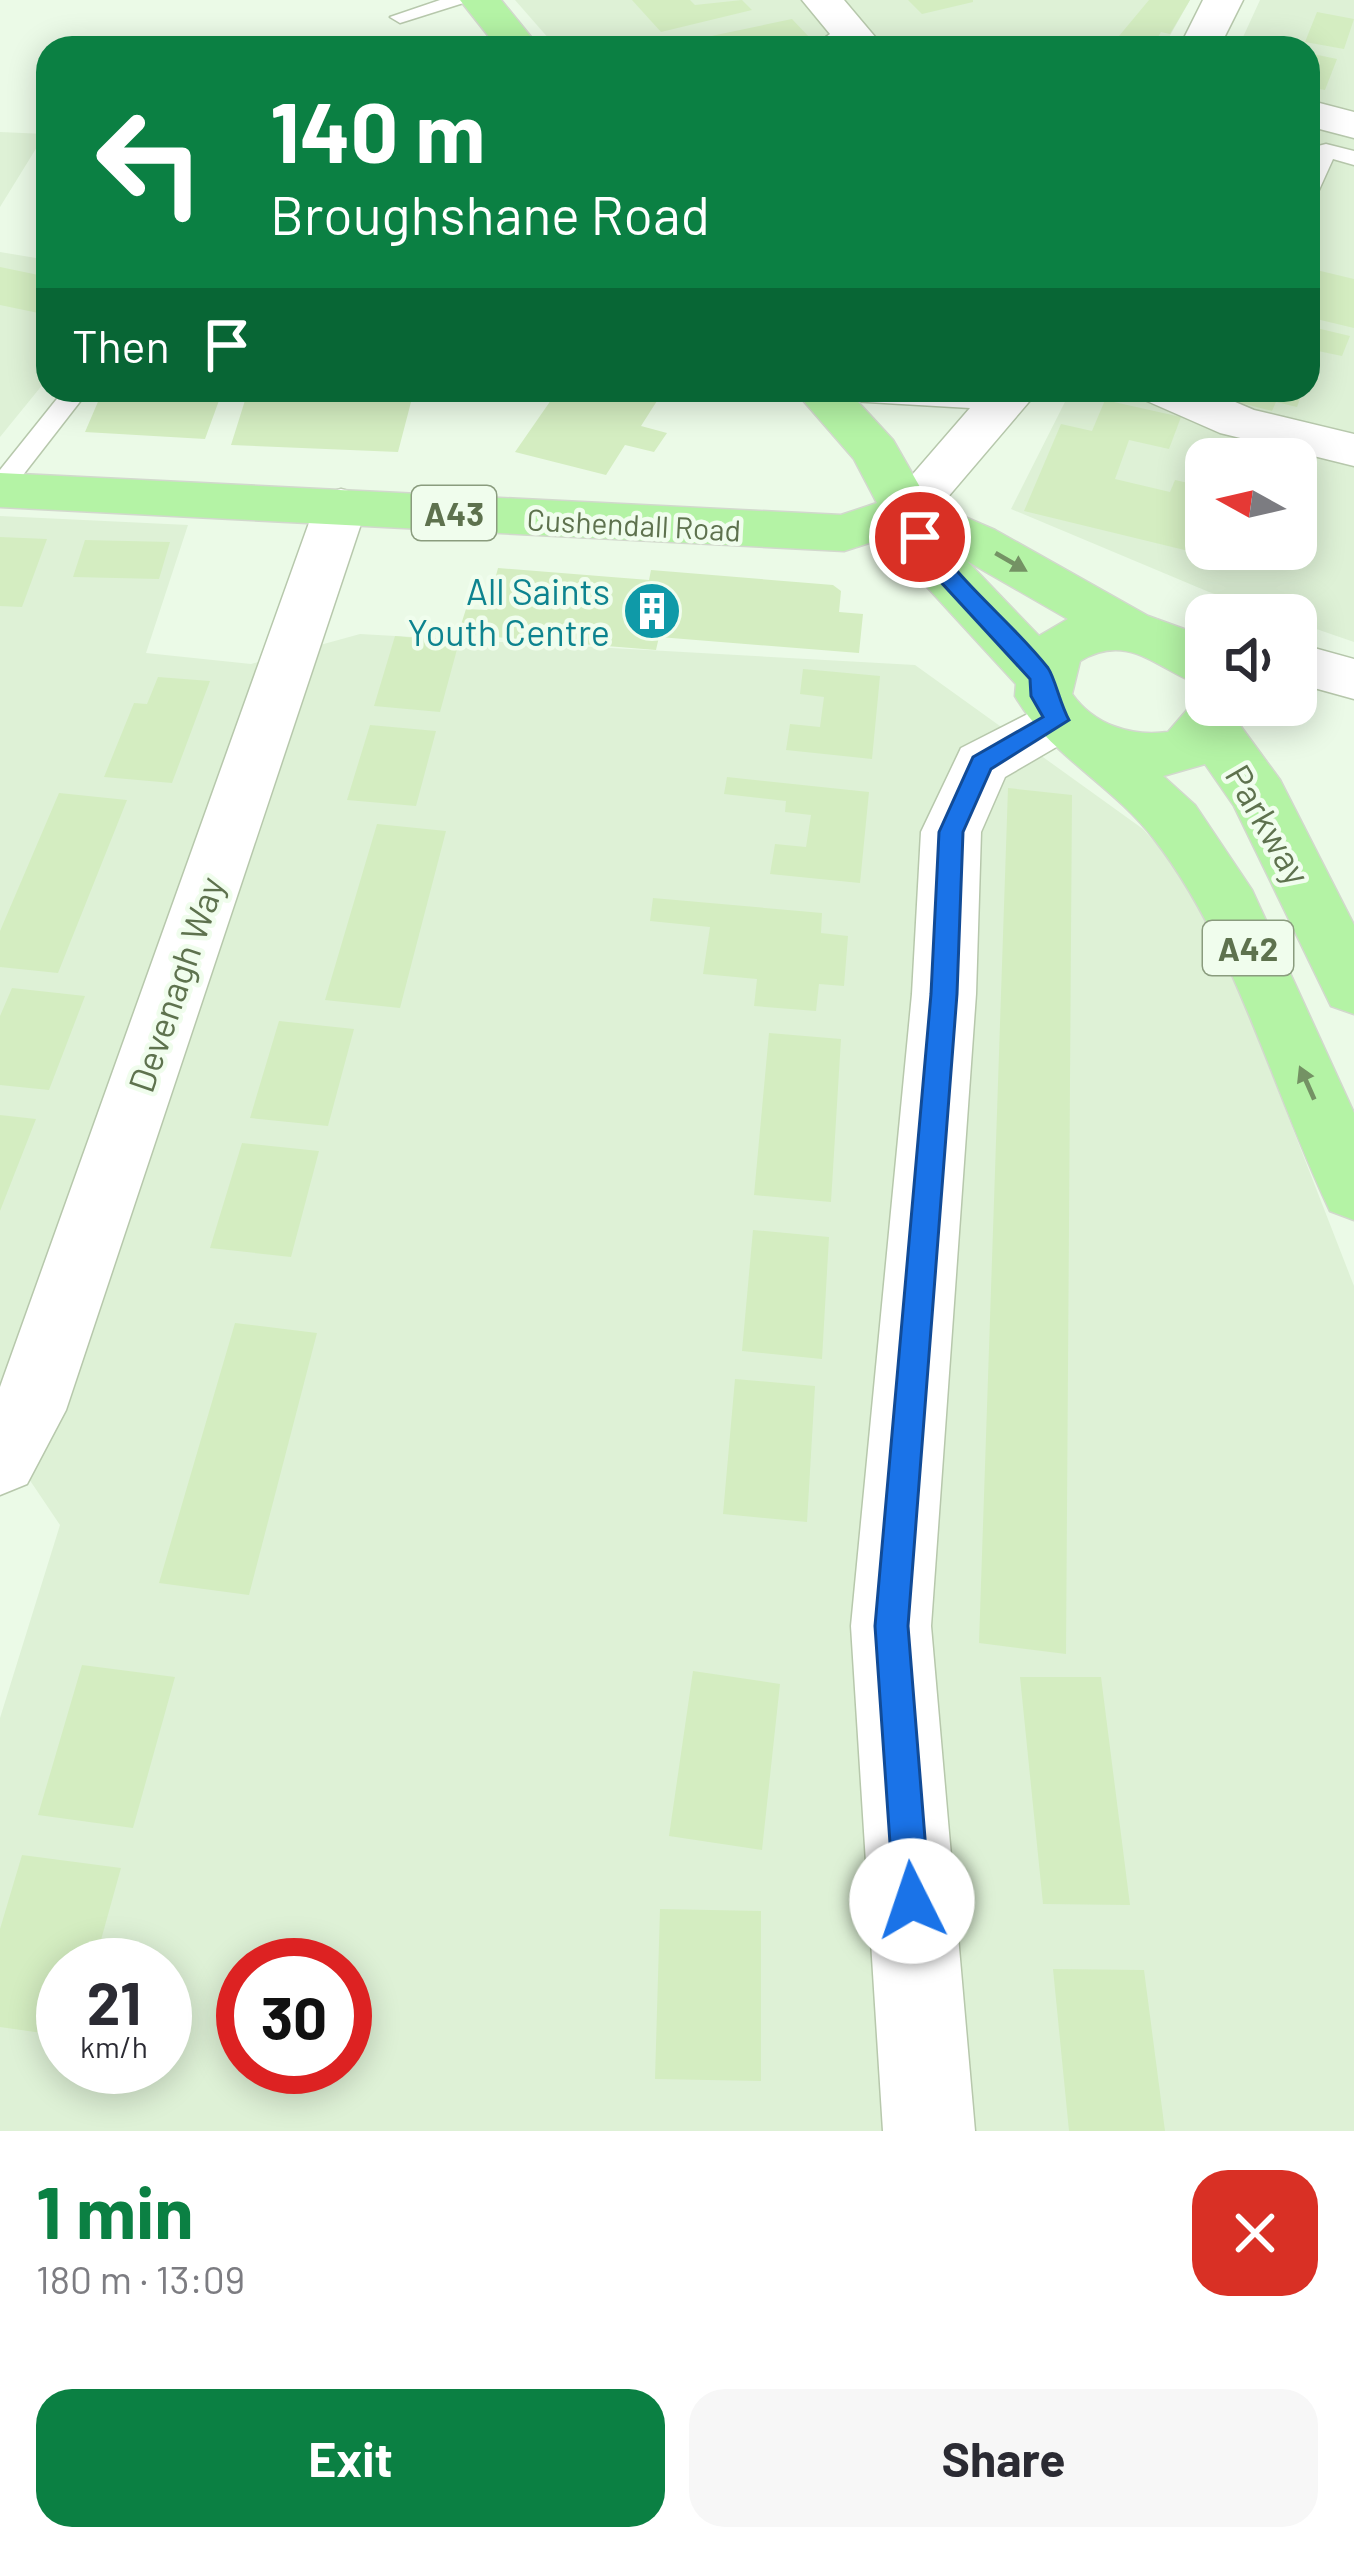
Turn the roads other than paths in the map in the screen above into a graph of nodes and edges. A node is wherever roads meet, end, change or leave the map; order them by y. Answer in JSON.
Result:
{"nodes":[{"id":1,"x":463,"y":0,"type":"edge"},
{"id":2,"x":480,"y":0,"type":"edge"},
{"id":3,"x":822,"y":0,"type":"edge"},
{"id":4,"x":1223,"y":0,"type":"edge"},
{"id":5,"x":400,"y":17,"type":"dead end"},
{"id":6,"x":510,"y":36,"type":"edge"},
{"id":7,"x":854,"y":36,"type":"edge"},
{"id":8,"x":1205,"y":36,"type":"edge"},
{"id":9,"x":1320,"y":116,"type":"edge"},
{"id":10,"x":1354,"y":125,"type":"edge"},
{"id":11,"x":1354,"y":158,"type":"edge"},
{"id":12,"x":1320,"y":164,"type":"edge"},
{"id":13,"x":67,"y":402,"type":"edge"},
{"id":14,"x":830,"y":402,"type":"edge"},
{"id":15,"x":1004,"y":402,"type":"edge"},
{"id":16,"x":1192,"y":402,"type":"edge"},
{"id":17,"x":1354,"y":450,"type":"edge"},
{"id":18,"x":0,"y":489,"type":"edge"},
{"id":19,"x":341,"y":506,"type":"junction"},
{"id":20,"x":906,"y":512,"type":"junction"},
{"id":21,"x":1129,"y":629,"type":"junction"},
{"id":22,"x":1185,"y":656,"type":"edge"},
{"id":23,"x":1062,"y":713,"type":"junction"},
{"id":24,"x":1198,"y":726,"type":"edge"},
{"id":25,"x":1228,"y":726,"type":"edge"},
{"id":26,"x":1354,"y":988,"type":"edge"},
{"id":27,"x":1354,"y":1190,"type":"edge"},
{"id":28,"x":0,"y":1459,"type":"edge"},
{"id":29,"x":929,"y":2131,"type":"edge"}],
"edges":[{"from":1,"to":5,"type":"lane"},
{"from":2,"to":6,"type":"main road"},
{"from":3,"to":7,"type":"street"},
{"from":4,"to":8,"type":"street"},
{"from":9,"to":10,"type":"street"},
{"from":11,"to":12,"type":"lane"},
{"from":13,"to":18,"type":"lane"},
{"from":14,"to":20,"type":"main road","number":"A42"},
{"from":15,"to":20,"type":"street"},
{"from":16,"to":17,"type":"street"},
{"from":18,"to":19,"type":"main road","name":"Cushendall Road","number":"A43"},
{"from":19,"to":20,"type":"main road","name":"Cushendall Road","number":"A43"},
{"from":19,"to":28,"type":"street","name":"Devenagh Way"},
{"from":20,"to":21,"type":"main road","one_way":true},
{"from":20,"to":23,"type":"main road","number":"A42"},
{"from":21,"to":22,"type":"main road"},
{"from":21,"to":23,"type":"main road"},
{"from":23,"to":24,"type":"main road"},
{"from":27,"to":23,"type":"main road","name":"Parkway","number":"A42","one_way":true},
{"from":23,"to":29,"type":"street"},
{"from":25,"to":26,"type":"main road","name":"Parkway","number":"A42"}]}
